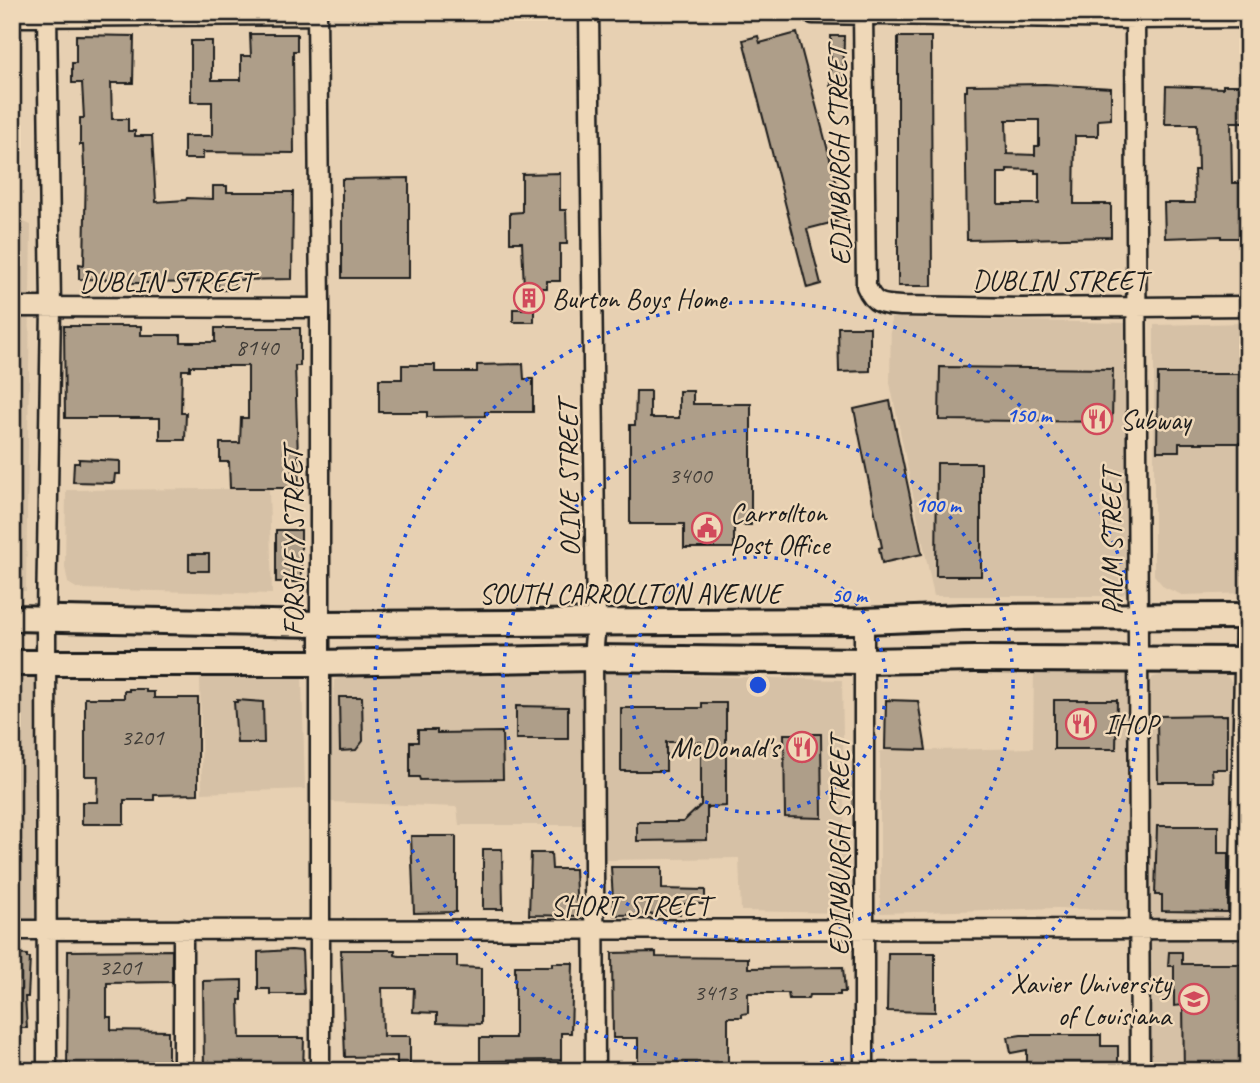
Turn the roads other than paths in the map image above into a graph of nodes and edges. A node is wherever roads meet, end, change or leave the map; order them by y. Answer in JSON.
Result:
{"nodes":[{"id":1,"x":589,"y":12,"type":"edge"},
{"id":2,"x":863,"y":13,"type":"edge"},
{"id":3,"x":317,"y":14,"type":"edge"},
{"id":4,"x":47,"y":15,"type":"edge"},
{"id":5,"x":813,"y":15,"type":"dead end"},
{"id":6,"x":1135,"y":15,"type":"edge"},
{"id":7,"x":12,"y":18,"type":"edge"},
{"id":8,"x":1248,"y":18,"type":"edge"},
{"id":9,"x":872,"y":299,"type":"joint"},
{"id":10,"x":1137,"y":305,"type":"junction"},
{"id":11,"x":1248,"y":306,"type":"edge"},
{"id":12,"x":12,"y":307,"type":"edge"},
{"id":13,"x":51,"y":307,"type":"junction"},
{"id":14,"x":320,"y":308,"type":"junction"},
{"id":15,"x":1137,"y":615,"type":"junction"},
{"id":16,"x":1247,"y":616,"type":"edge"},
{"id":17,"x":12,"y":618,"type":"edge"},
{"id":18,"x":46,"y":618,"type":"junction"},
{"id":19,"x":864,"y":621,"type":"junction"},
{"id":20,"x":596,"y":622,"type":"junction"},
{"id":21,"x":318,"y":624,"type":"junction"},
{"id":22,"x":593,"y":658,"type":"junction"},
{"id":23,"x":1137,"y":659,"type":"junction"},
{"id":24,"x":1245,"y":660,"type":"edge"},
{"id":25,"x":865,"y":661,"type":"junction"},
{"id":26,"x":46,"y":662,"type":"junction"},
{"id":27,"x":12,"y":663,"type":"edge"},
{"id":28,"x":320,"y":663,"type":"junction"},
{"id":29,"x":1140,"y":928,"type":"junction"},
{"id":30,"x":183,"y":929,"type":"junction"},
{"id":31,"x":1243,"y":929,"type":"edge"},
{"id":32,"x":12,"y":930,"type":"edge"},
{"id":33,"x":48,"y":930,"type":"junction"},
{"id":34,"x":318,"y":931,"type":"junction"},
{"id":35,"x":596,"y":931,"type":"junction"},
{"id":36,"x":865,"y":931,"type":"junction"},
{"id":37,"x":47,"y":1071,"type":"edge"},
{"id":38,"x":183,"y":1071,"type":"edge"},
{"id":39,"x":320,"y":1071,"type":"edge"},
{"id":40,"x":595,"y":1071,"type":"edge"},
{"id":41,"x":864,"y":1071,"type":"edge"},
{"id":42,"x":1140,"y":1071,"type":"edge"}],
"edges":[{"from":1,"to":20,"type":"street","name":"OLIVE STREET"},
{"from":2,"to":5,"type":"street"},
{"from":2,"to":6,"type":"street"},
{"from":2,"to":9,"type":"street","name":"EDINBURGH STREET"},
{"from":3,"to":4,"type":"street"},
{"from":3,"to":14,"type":"street","name":"FORSHEY STREET"},
{"from":4,"to":7,"type":"street"},
{"from":4,"to":13,"type":"street"},
{"from":6,"to":8,"type":"street"},
{"from":6,"to":10,"type":"street","name":"PALM STREET"},
{"from":9,"to":10,"type":"street","name":"DUBLIN STREET"},
{"from":10,"to":11,"type":"street","name":"DUBLIN STREET"},
{"from":10,"to":15,"type":"street","name":"PALM STREET"},
{"from":12,"to":13,"type":"street","name":"DUBLIN STREET"},
{"from":13,"to":14,"type":"street","name":"DUBLIN STREET"},
{"from":13,"to":18,"type":"street"},
{"from":14,"to":21,"type":"street","name":"FORSHEY STREET"},
{"from":15,"to":16,"type":"main road","name":"SOUTH CARROLLTON AVENUE"},
{"from":15,"to":19,"type":"main road","name":"SOUTH CARROLLTON AVENUE"},
{"from":15,"to":23,"type":"street","name":"PALM STREET"},
{"from":16,"to":24,"type":"street"},
{"from":17,"to":18,"type":"main road","name":"SOUTH CARROLLTON AVENUE"},
{"from":18,"to":21,"type":"main road","name":"SOUTH CARROLLTON AVENUE"},
{"from":18,"to":26,"type":"street"},
{"from":19,"to":20,"type":"main road","name":"SOUTH CARROLLTON AVENUE"},
{"from":19,"to":25,"type":"street","name":"EDINBURGH STREET"},
{"from":20,"to":21,"type":"main road","name":"SOUTH CARROLLTON AVENUE"},
{"from":20,"to":22,"type":"street","name":"OLIVE STREET"},
{"from":21,"to":28,"type":"street","name":"FORSHEY STREET"},
{"from":22,"to":25,"type":"main road"},
{"from":22,"to":28,"type":"main road"},
{"from":22,"to":35,"type":"street","name":"OLIVE STREET"},
{"from":23,"to":24,"type":"main road"},
{"from":23,"to":25,"type":"main road"},
{"from":23,"to":29,"type":"street","name":"PALM STREET"},
{"from":24,"to":31,"type":"street"},
{"from":25,"to":36,"type":"street","name":"EDINBURGH STREET"},
{"from":26,"to":27,"type":"main road"},
{"from":26,"to":28,"type":"main road"},
{"from":26,"to":33,"type":"street"},
{"from":28,"to":34,"type":"street","name":"FORSHEY STREET"},
{"from":29,"to":31,"type":"street","name":"SHORT STREET"},
{"from":29,"to":36,"type":"street","name":"SHORT STREET"},
{"from":29,"to":42,"type":"street","name":"PALM STREET"},
{"from":30,"to":33,"type":"street","name":"SHORT STREET"},
{"from":30,"to":34,"type":"street","name":"SHORT STREET"},
{"from":30,"to":38,"type":"street"},
{"from":32,"to":33,"type":"street","name":"SHORT STREET"},
{"from":33,"to":37,"type":"street"},
{"from":34,"to":35,"type":"street","name":"SHORT STREET"},
{"from":34,"to":39,"type":"street","name":"FORSHEY STREET"},
{"from":35,"to":36,"type":"street","name":"SHORT STREET"},
{"from":35,"to":40,"type":"street","name":"OLIVE STREET"},
{"from":36,"to":41,"type":"street","name":"EDINBURGH STREET"}]}
